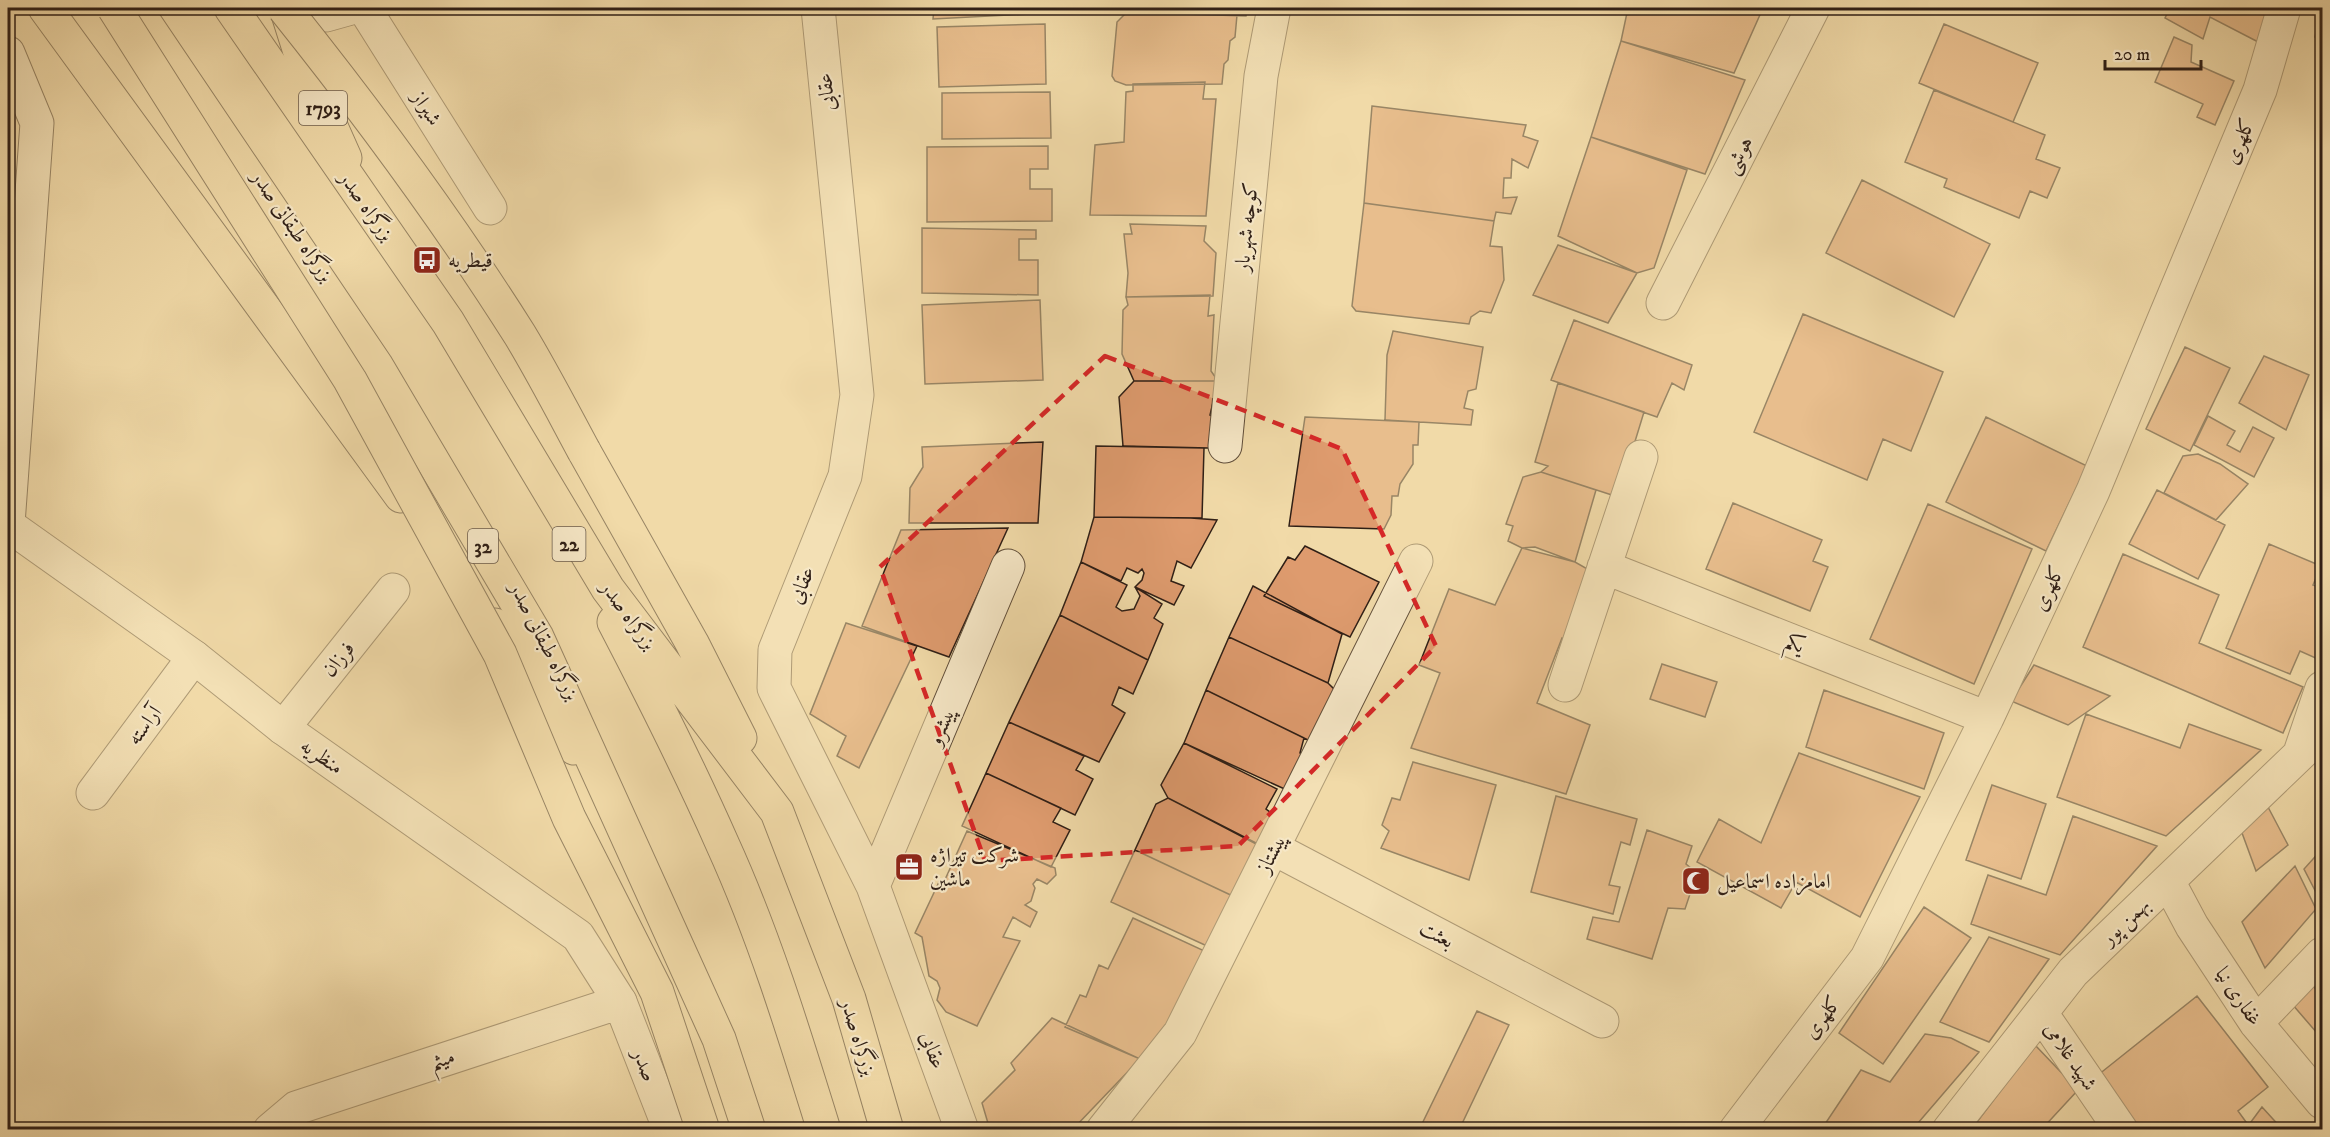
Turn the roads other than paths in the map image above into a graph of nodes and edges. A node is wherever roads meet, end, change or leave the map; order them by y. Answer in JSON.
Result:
{"nodes":[{"id":1,"x":45,"y":8,"type":"edge"},
{"id":2,"x":114,"y":8,"type":"edge"},
{"id":3,"x":135,"y":8,"type":"edge"},
{"id":4,"x":146,"y":8,"type":"edge"},
{"id":5,"x":221,"y":8,"type":"edge"},
{"id":6,"x":231,"y":8,"type":"edge"},
{"id":7,"x":285,"y":8,"type":"edge"},
{"id":8,"x":364,"y":8,"type":"edge"},
{"id":9,"x":818,"y":8,"type":"edge"},
{"id":10,"x":1274,"y":8,"type":"edge"},
{"id":11,"x":1813,"y":8,"type":"edge"},
{"id":12,"x":2283,"y":8,"type":"edge"},
{"id":13,"x":8,"y":53,"type":"edge"},
{"id":14,"x":366,"y":207,"type":"junction"},
{"id":15,"x":490,"y":208,"type":"dead end"},
{"id":16,"x":1663,"y":303,"type":"dead end"},
{"id":17,"x":1225,"y":446,"type":"dead end"},
{"id":18,"x":1641,"y":457,"type":"dead end"},
{"id":19,"x":8,"y":525,"type":"edge"},
{"id":20,"x":1416,"y":561,"type":"dead end"},
{"id":21,"x":1008,"y":566,"type":"dead end"},
{"id":22,"x":1604,"y":567,"type":"junction"},
{"id":23,"x":393,"y":590,"type":"dead end"},
{"id":24,"x":194,"y":657,"type":"junction"},
{"id":25,"x":1566,"y":685,"type":"dead end"},
{"id":26,"x":2322,"y":688,"type":"edge"},
{"id":27,"x":1987,"y":718,"type":"junction"},
{"id":28,"x":283,"y":728,"type":"junction"},
{"id":29,"x":2311,"y":743,"type":"edge"},
{"id":30,"x":93,"y":794,"type":"dead end"},
{"id":31,"x":777,"y":812,"type":"junction"},
{"id":32,"x":1273,"y":848,"type":"junction"},
{"id":33,"x":647,"y":876,"type":"junction"},
{"id":34,"x":2168,"y":880,"type":"junction"},
{"id":35,"x":873,"y":886,"type":"junction"},
{"id":36,"x":2322,"y":954,"type":"edge"},
{"id":37,"x":620,"y":1002,"type":"junction"},
{"id":38,"x":2041,"y":1013,"type":"junction"},
{"id":39,"x":1602,"y":1021,"type":"dead end"},
{"id":40,"x":2256,"y":1023,"type":"junction"},
{"id":41,"x":2322,"y":1102,"type":"edge"},
{"id":42,"x":270,"y":1130,"type":"edge"},
{"id":43,"x":670,"y":1130,"type":"edge"},
{"id":44,"x":703,"y":1130,"type":"edge"},
{"id":45,"x":749,"y":1130,"type":"edge"},
{"id":46,"x":758,"y":1130,"type":"edge"},
{"id":47,"x":824,"y":1130,"type":"edge"},
{"id":48,"x":887,"y":1130,"type":"edge"},
{"id":49,"x":962,"y":1130,"type":"edge"},
{"id":50,"x":1103,"y":1130,"type":"edge"},
{"id":51,"x":1736,"y":1130,"type":"edge"},
{"id":52,"x":1949,"y":1130,"type":"edge"},
{"id":53,"x":2121,"y":1130,"type":"edge"}],
"edges":[{"from":1,"to":33,"type":"main road"},
{"from":2,"to":44,"type":"main road","bridge":true},
{"from":3,"to":33,"type":"main road","number":"32"},
{"from":4,"to":46,"type":"main road","name":"بزرگراه طبقاتی صدر"},
{"from":5,"to":47,"type":"main road","number":"22"},
{"from":6,"to":14,"type":"main road","name":"بزرگراه صدر"},
{"from":7,"to":14,"type":"main road","number":"1793"},
{"from":7,"to":31,"type":"main road","bridge":true},
{"from":8,"to":15,"type":"street","name":"شیراز"},
{"from":9,"to":35,"type":"street","name":"عقابی"},
{"from":10,"to":17,"type":"street","name":"کوچه شهریار"},
{"from":11,"to":16,"type":"street","name":"هوشی"},
{"from":12,"to":27,"type":"street","name":"کلهری"},
{"from":13,"to":19,"type":"street"},
{"from":14,"to":31,"type":"main road","name":"بزرگراه صدر"},
{"from":18,"to":22,"type":"street"},
{"from":19,"to":24,"type":"street","name":"منظریه"},
{"from":20,"to":32,"type":"street","name":"پیشتاز"},
{"from":21,"to":35,"type":"street","name":"پیشرو"},
{"from":22,"to":25,"type":"street"},
{"from":22,"to":27,"type":"street","name":"یکم"},
{"from":23,"to":28,"type":"street","name":"فرزان"},
{"from":24,"to":28,"type":"street","name":"منظریه"},
{"from":24,"to":30,"type":"street","name":"آراسته"},
{"from":26,"to":29,"type":"street"},
{"from":27,"to":51,"type":"street","name":"کلهری"},
{"from":28,"to":37,"type":"street","name":"منظریه"},
{"from":29,"to":34,"type":"street","name":"بهمن پور"},
{"from":31,"to":48,"type":"main road","name":"بزرگراه صدر"},
{"from":32,"to":39,"type":"street","name":"بعثت"},
{"from":32,"to":50,"type":"street","name":"پیشتاز"},
{"from":33,"to":45,"type":"main road","number":"32"},
{"from":34,"to":38,"type":"street","name":"بهمن پور"},
{"from":34,"to":40,"type":"street","name":"غفاری نیا"},
{"from":35,"to":49,"type":"street","name":"عقابی"},
{"from":36,"to":40,"type":"street"},
{"from":37,"to":42,"type":"street","name":"میثم"},
{"from":37,"to":43,"type":"street","name":"صدر"},
{"from":38,"to":52,"type":"street","name":"بهمن پور"},
{"from":38,"to":53,"type":"street","name":"شهید غلامی"},
{"from":40,"to":41,"type":"street","name":"غفاری نیا"}]}
